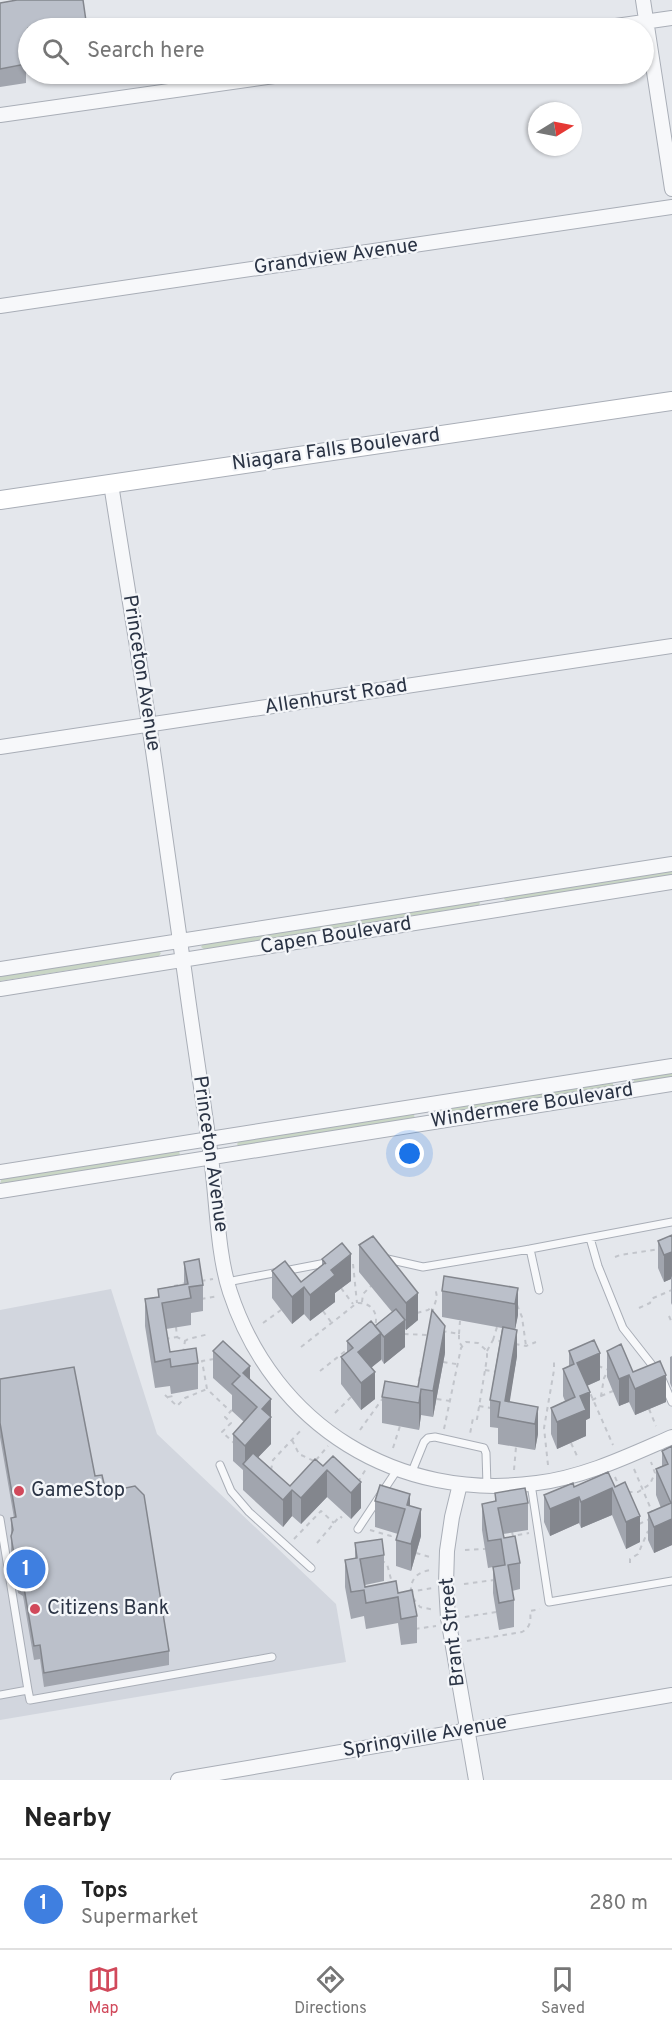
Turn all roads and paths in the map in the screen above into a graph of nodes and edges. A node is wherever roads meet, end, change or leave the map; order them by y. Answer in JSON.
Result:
{"nodes":[{"id":1,"x":643,"y":0,"type":"edge"},
{"id":2,"x":646,"y":18,"type":"edge"},
{"id":3,"x":672,"y":18,"type":"edge"},
{"id":4,"x":654,"y":21,"type":"edge"},
{"id":5,"x":654,"y":69,"type":"edge"},
{"id":6,"x":218,"y":84,"type":"edge"},
{"id":7,"x":0,"y":115,"type":"edge"},
{"id":8,"x":672,"y":189,"type":"edge"},
{"id":9,"x":672,"y":207,"type":"edge"},
{"id":10,"x":0,"y":306,"type":"edge"},
{"id":11,"x":672,"y":402,"type":"edge"},
{"id":12,"x":111,"y":484,"type":"junction"},
{"id":13,"x":0,"y":500,"type":"edge"},
{"id":14,"x":672,"y":646,"type":"edge"},
{"id":15,"x":149,"y":725,"type":"junction"},
{"id":16,"x":0,"y":747,"type":"edge"},
{"id":17,"x":672,"y":864,"type":"edge"},
{"id":18,"x":672,"y":882,"type":"edge"},
{"id":19,"x":492,"y":892,"type":"junction"},
{"id":20,"x":495,"y":910,"type":"junction"},
{"id":21,"x":180,"y":942,"type":"junction"},
{"id":22,"x":182,"y":960,"type":"junction"},
{"id":23,"x":0,"y":969,"type":"edge"},
{"id":24,"x":0,"y":989,"type":"edge"},
{"id":25,"x":672,"y":1066,"type":"edge"},
{"id":26,"x":621,"y":1074,"type":"junction"},
{"id":27,"x":672,"y":1084,"type":"edge"},
{"id":28,"x":624,"y":1092,"type":"junction"},
{"id":29,"x":425,"y":1105,"type":"junction"},
{"id":30,"x":427,"y":1123,"type":"junction"},
{"id":31,"x":208,"y":1139,"type":"junction"},
{"id":32,"x":211,"y":1158,"type":"junction"},
{"id":33,"x":0,"y":1172,"type":"edge"},
{"id":34,"x":0,"y":1191,"type":"edge"},
{"id":35,"x":672,"y":1222,"type":"edge"},
{"id":36,"x":590,"y":1238,"type":"junction"},
{"id":37,"x":530,"y":1249,"type":"junction"},
{"id":38,"x":662,"y":1249,"type":"edge"},
{"id":39,"x":376,"y":1257,"type":"edge"},
{"id":40,"x":615,"y":1257,"type":"dead end"},
{"id":41,"x":340,"y":1260,"type":"edge"},
{"id":42,"x":353,"y":1264,"type":"edge"},
{"id":43,"x":220,"y":1280,"type":"junction"},
{"id":44,"x":196,"y":1282,"type":"edge"},
{"id":45,"x":187,"y":1283,"type":"edge"},
{"id":46,"x":371,"y":1286,"type":"dead end"},
{"id":47,"x":435,"y":1287,"type":"dead end"},
{"id":48,"x":173,"y":1288,"type":"edge"},
{"id":49,"x":341,"y":1288,"type":"dead end"},
{"id":50,"x":539,"y":1290,"type":"dead end"},
{"id":51,"x":672,"y":1290,"type":"edge"},
{"id":52,"x":218,"y":1296,"type":"dead end"},
{"id":53,"x":201,"y":1299,"type":"edge"},
{"id":54,"x":515,"y":1299,"type":"edge"},
{"id":55,"x":362,"y":1302,"type":"junction"},
{"id":56,"x":355,"y":1304,"type":"junction"},
{"id":57,"x":433,"y":1306,"type":"junction"},
{"id":58,"x":639,"y":1308,"type":"dead end"},
{"id":59,"x":281,"y":1310,"type":"dead end"},
{"id":60,"x":323,"y":1311,"type":"dead end"},
{"id":61,"x":414,"y":1311,"type":"edge"},
{"id":62,"x":669,"y":1316,"type":"dead end"},
{"id":63,"x":431,"y":1317,"type":"edge"},
{"id":64,"x":376,"y":1320,"type":"junction"},
{"id":65,"x":381,"y":1320,"type":"edge"},
{"id":66,"x":460,"y":1321,"type":"dead end"},
{"id":67,"x":332,"y":1322,"type":"junction"},
{"id":68,"x":263,"y":1323,"type":"dead end"},
{"id":69,"x":672,"y":1323,"type":"edge"},
{"id":70,"x":496,"y":1327,"type":"dead end"},
{"id":71,"x":176,"y":1328,"type":"dead end"},
{"id":72,"x":373,"y":1329,"type":"edge"},
{"id":73,"x":429,"y":1329,"type":"edge"},
{"id":74,"x":439,"y":1330,"type":"edge"},
{"id":75,"x":400,"y":1331,"type":"edge"},
{"id":76,"x":209,"y":1334,"type":"dead end"},
{"id":77,"x":459,"y":1334,"type":"junction"},
{"id":78,"x":177,"y":1337,"type":"junction"},
{"id":79,"x":163,"y":1339,"type":"edge"},
{"id":80,"x":493,"y":1340,"type":"junction"},
{"id":81,"x":185,"y":1341,"type":"junction"},
{"id":82,"x":536,"y":1342,"type":"dead end"},
{"id":83,"x":351,"y":1346,"type":"edge"},
{"id":84,"x":462,"y":1346,"type":"junction"},
{"id":85,"x":526,"y":1346,"type":"junction"},
{"id":86,"x":301,"y":1347,"type":"dead end"},
{"id":87,"x":487,"y":1351,"type":"junction"},
{"id":88,"x":184,"y":1357,"type":"edge"},
{"id":89,"x":220,"y":1357,"type":"edge"},
{"id":90,"x":423,"y":1357,"type":"edge"},
{"id":91,"x":554,"y":1360,"type":"dead end"},
{"id":92,"x":202,"y":1361,"type":"junction"},
{"id":93,"x":193,"y":1362,"type":"edge"},
{"id":94,"x":443,"y":1362,"type":"edge"},
{"id":95,"x":594,"y":1363,"type":"edge"},
{"id":96,"x":456,"y":1364,"type":"junction"},
{"id":97,"x":616,"y":1367,"type":"edge"},
{"id":98,"x":485,"y":1370,"type":"junction"},
{"id":99,"x":320,"y":1371,"type":"dead end"},
{"id":100,"x":608,"y":1371,"type":"junction"},
{"id":101,"x":500,"y":1372,"type":"edge"},
{"id":102,"x":587,"y":1386,"type":"edge"},
{"id":103,"x":207,"y":1389,"type":"junction"},
{"id":104,"x":417,"y":1390,"type":"edge"},
{"id":105,"x":613,"y":1391,"type":"dead end"},
{"id":106,"x":173,"y":1394,"type":"dead end"},
{"id":107,"x":387,"y":1396,"type":"edge"},
{"id":108,"x":601,"y":1396,"type":"junction"},
{"id":109,"x":351,"y":1397,"type":"dead end"},
{"id":110,"x":437,"y":1399,"type":"edge"},
{"id":111,"x":593,"y":1400,"type":"junction"},
{"id":112,"x":450,"y":1401,"type":"junction"},
{"id":113,"x":672,"y":1401,"type":"edge"},
{"id":114,"x":584,"y":1404,"type":"edge"},
{"id":115,"x":479,"y":1406,"type":"junction"},
{"id":116,"x":493,"y":1409,"type":"edge"},
{"id":117,"x":649,"y":1409,"type":"dead end"},
{"id":118,"x":335,"y":1413,"type":"dead end"},
{"id":119,"x":400,"y":1426,"type":"dead end"},
{"id":120,"x":656,"y":1426,"type":"dead end"},
{"id":121,"x":304,"y":1427,"type":"dead end"},
{"id":122,"x":360,"y":1430,"type":"dead end"},
{"id":123,"x":444,"y":1430,"type":"dead end"},
{"id":124,"x":470,"y":1434,"type":"dead end"},
{"id":125,"x":672,"y":1437,"type":"edge"},
{"id":126,"x":292,"y":1440,"type":"junction"},
{"id":127,"x":571,"y":1443,"type":"dead end"},
{"id":128,"x":613,"y":1445,"type":"dead end"},
{"id":129,"x":237,"y":1446,"type":"edge"},
{"id":130,"x":328,"y":1446,"type":"dead end"},
{"id":131,"x":516,"y":1447,"type":"dead end"},
{"id":132,"x":393,"y":1448,"type":"dead end"},
{"id":133,"x":578,"y":1458,"type":"dead end"},
{"id":134,"x":315,"y":1462,"type":"junction"},
{"id":135,"x":651,"y":1462,"type":"dead end"},
{"id":136,"x":220,"y":1465,"type":"dead end"},
{"id":137,"x":548,"y":1465,"type":"dead end"},
{"id":138,"x":310,"y":1468,"type":"edge"},
{"id":139,"x":366,"y":1469,"type":"dead end"},
{"id":140,"x":634,"y":1469,"type":"dead end"},
{"id":141,"x":397,"y":1470,"type":"junction"},
{"id":142,"x":514,"y":1470,"type":"dead end"},
{"id":143,"x":272,"y":1474,"type":"edge"},
{"id":144,"x":411,"y":1474,"type":"junction"},
{"id":145,"x":615,"y":1477,"type":"dead end"},
{"id":146,"x":358,"y":1483,"type":"edge"},
{"id":147,"x":531,"y":1484,"type":"junction"},
{"id":148,"x":460,"y":1485,"type":"junction"},
{"id":149,"x":487,"y":1486,"type":"junction"},
{"id":150,"x":620,"y":1487,"type":"edge"},
{"id":151,"x":643,"y":1490,"type":"junction"},
{"id":152,"x":626,"y":1491,"type":"edge"},
{"id":153,"x":342,"y":1518,"type":"dead end"},
{"id":154,"x":0,"y":1519,"type":"edge"},
{"id":155,"x":650,"y":1520,"type":"junction"},
{"id":156,"x":334,"y":1523,"type":"junction"},
{"id":157,"x":633,"y":1527,"type":"edge"},
{"id":158,"x":367,"y":1528,"type":"dead end"},
{"id":159,"x":358,"y":1529,"type":"dead end"},
{"id":160,"x":512,"y":1532,"type":"dead end"},
{"id":161,"x":395,"y":1533,"type":"edge"},
{"id":162,"x":531,"y":1533,"type":"dead end"},
{"id":163,"x":294,"y":1539,"type":"dead end"},
{"id":164,"x":317,"y":1543,"type":"dead end"},
{"id":165,"x":485,"y":1549,"type":"edge"},
{"id":166,"x":465,"y":1550,"type":"dead end"},
{"id":167,"x":416,"y":1553,"type":"edge"},
{"id":168,"x":433,"y":1558,"type":"dead end"},
{"id":169,"x":375,"y":1560,"type":"edge"},
{"id":170,"x":630,"y":1563,"type":"dead end"},
{"id":171,"x":311,"y":1568,"type":"dead end"},
{"id":172,"x":432,"y":1570,"type":"dead end"},
{"id":173,"x":503,"y":1578,"type":"edge"},
{"id":174,"x":672,"y":1581,"type":"edge"},
{"id":175,"x":464,"y":1584,"type":"dead end"},
{"id":176,"x":393,"y":1585,"type":"edge"},
{"id":177,"x":433,"y":1588,"type":"dead end"},
{"id":178,"x":411,"y":1592,"type":"junction"},
{"id":179,"x":403,"y":1593,"type":"edge"},
{"id":180,"x":540,"y":1609,"type":"dead end"},
{"id":181,"x":435,"y":1610,"type":"dead end"},
{"id":182,"x":496,"y":1612,"type":"edge"},
{"id":183,"x":465,"y":1617,"type":"dead end"},
{"id":184,"x":436,"y":1626,"type":"dead end"},
{"id":185,"x":414,"y":1630,"type":"edge"},
{"id":186,"x":467,"y":1641,"type":"dead end"},
{"id":187,"x":272,"y":1657,"type":"dead end"},
{"id":188,"x":28,"y":1690,"type":"junction"},
{"id":189,"x":0,"y":1695,"type":"edge"},
{"id":190,"x":672,"y":1695,"type":"edge"},
{"id":191,"x":466,"y":1730,"type":"junction"},
{"id":192,"x":178,"y":1780,"type":"edge"},
{"id":193,"x":476,"y":1780,"type":"edge"}],
"edges":[{"from":1,"to":2,"type":"street"},
{"from":3,"to":4,"type":"street"},
{"from":5,"to":8,"type":"street"},
{"from":6,"to":7,"type":"street"},
{"from":9,"to":10,"type":"street","name":"Grandview Avenue"},
{"from":11,"to":12,"type":"main road","name":"Niagara Falls Boulevard"},
{"from":12,"to":13,"type":"main road","name":"Niagara Falls Boulevard"},
{"from":12,"to":15,"type":"street","name":"Princeton Avenue"},
{"from":14,"to":15,"type":"street","name":"Allenhurst Road"},
{"from":15,"to":16,"type":"street","name":"Allenhurst Road"},
{"from":15,"to":21,"type":"street","name":"Princeton Avenue"},
{"from":17,"to":19,"type":"street","name":"Capen Boulevard"},
{"from":18,"to":20,"type":"street","name":"Capen Boulevard"},
{"from":19,"to":20,"type":"lane"},
{"from":19,"to":21,"type":"street","name":"Capen Boulevard"},
{"from":20,"to":22,"type":"street","name":"Capen Boulevard"},
{"from":21,"to":22,"type":"street","name":"Princeton Avenue"},
{"from":21,"to":23,"type":"street","name":"Capen Boulevard"},
{"from":22,"to":24,"type":"street","name":"Capen Boulevard"},
{"from":22,"to":31,"type":"street","name":"Princeton Avenue"},
{"from":25,"to":26,"type":"street","name":"Windermere Boulevard"},
{"from":26,"to":28,"type":"lane"},
{"from":26,"to":29,"type":"street","name":"Windermere Boulevard"},
{"from":27,"to":28,"type":"street","name":"Windermere Boulevard"},
{"from":28,"to":30,"type":"street","name":"Windermere Boulevard"},
{"from":29,"to":30,"type":"lane"},
{"from":29,"to":31,"type":"street","name":"Windermere Boulevard"},
{"from":30,"to":32,"type":"street","name":"Windermere Boulevard"},
{"from":31,"to":32,"type":"street","name":"Princeton Avenue"},
{"from":31,"to":33,"type":"street","name":"Windermere Boulevard"},
{"from":32,"to":34,"type":"street","name":"Windermere Boulevard"},
{"from":32,"to":43,"type":"street","name":"Princeton Avenue"},
{"from":35,"to":36,"type":"lane"},
{"from":36,"to":37,"type":"lane"},
{"from":36,"to":113,"type":"lane"},
{"from":37,"to":39,"type":"lane"},
{"from":37,"to":50,"type":"lane"},
{"from":38,"to":40,"type":"path"},
{"from":41,"to":43,"type":"lane"},
{"from":42,"to":56,"type":"path"},
{"from":43,"to":44,"type":"path"},
{"from":43,"to":141,"type":"street","name":"Princeton Avenue"},
{"from":45,"to":48,"type":"path"},
{"from":46,"to":55,"type":"path"},
{"from":47,"to":57,"type":"path"},
{"from":49,"to":56,"type":"path"},
{"from":51,"to":58,"type":"path"},
{"from":52,"to":53,"type":"path"},
{"from":54,"to":85,"type":"path"},
{"from":55,"to":56,"type":"path"},
{"from":55,"to":64,"type":"path"},
{"from":56,"to":67,"type":"path"},
{"from":57,"to":61,"type":"path"},
{"from":57,"to":63,"type":"path"},
{"from":59,"to":68,"type":"path"},
{"from":60,"to":67,"type":"path"},
{"from":62,"to":69,"type":"path"},
{"from":64,"to":65,"type":"path"},
{"from":64,"to":72,"type":"path"},
{"from":66,"to":77,"type":"path"},
{"from":67,"to":86,"type":"path"},
{"from":70,"to":80,"type":"path"},
{"from":71,"to":78,"type":"path"},
{"from":73,"to":75,"type":"path"},
{"from":74,"to":77,"type":"path"},
{"from":76,"to":81,"type":"path"},
{"from":77,"to":84,"type":"path"},
{"from":78,"to":79,"type":"path"},
{"from":78,"to":81,"type":"path"},
{"from":80,"to":85,"type":"path"},
{"from":80,"to":87,"type":"path"},
{"from":81,"to":88,"type":"path"},
{"from":82,"to":85,"type":"path"},
{"from":83,"to":99,"type":"path"},
{"from":84,"to":87,"type":"path"},
{"from":84,"to":96,"type":"path"},
{"from":87,"to":98,"type":"path"},
{"from":89,"to":92,"type":"path"},
{"from":90,"to":104,"type":"path"},
{"from":91,"to":137,"type":"path"},
{"from":92,"to":93,"type":"path"},
{"from":92,"to":103,"type":"path"},
{"from":94,"to":96,"type":"path"},
{"from":95,"to":100,"type":"path"},
{"from":96,"to":112,"type":"path"},
{"from":97,"to":100,"type":"path"},
{"from":98,"to":101,"type":"path"},
{"from":98,"to":115,"type":"path"},
{"from":100,"to":108,"type":"path"},
{"from":102,"to":111,"type":"path"},
{"from":103,"to":106,"type":"path"},
{"from":103,"to":129,"type":"path"},
{"from":105,"to":108,"type":"path"},
{"from":107,"to":122,"type":"path"},
{"from":108,"to":111,"type":"path"},
{"from":109,"to":118,"type":"path"},
{"from":110,"to":112,"type":"path"},
{"from":111,"to":114,"type":"path"},
{"from":111,"to":128,"type":"path"},
{"from":112,"to":123,"type":"path"},
{"from":115,"to":116,"type":"path"},
{"from":115,"to":124,"type":"path"},
{"from":117,"to":120,"type":"path"},
{"from":119,"to":132,"type":"path"},
{"from":121,"to":126,"type":"path"},
{"from":125,"to":147,"type":"street","name":"Princeton Avenue"},
{"from":126,"to":134,"type":"path"},
{"from":126,"to":143,"type":"path"},
{"from":127,"to":133,"type":"path"},
{"from":130,"to":134,"type":"path"},
{"from":131,"to":142,"type":"path"},
{"from":134,"to":138,"type":"path"},
{"from":135,"to":151,"type":"path"},
{"from":136,"to":171,"type":"lane"},
{"from":139,"to":146,"type":"path"},
{"from":140,"to":151,"type":"path"},
{"from":141,"to":144,"type":"street","name":"Princeton Avenue"},
{"from":141,"to":159,"type":"lane"},
{"from":144,"to":148,"type":"street","name":"Princeton Avenue"},
{"from":144,"to":149,"type":"lane"},
{"from":145,"to":150,"type":"path"},
{"from":147,"to":149,"type":"street","name":"Princeton Avenue"},
{"from":147,"to":174,"type":"lane"},
{"from":148,"to":149,"type":"street","name":"Princeton Avenue"},
{"from":148,"to":191,"type":"street","name":"Brant Street"},
{"from":151,"to":152,"type":"path"},
{"from":151,"to":155,"type":"path"},
{"from":153,"to":156,"type":"path"},
{"from":154,"to":188,"type":"lane"},
{"from":155,"to":157,"type":"path"},
{"from":155,"to":170,"type":"path"},
{"from":156,"to":163,"type":"path"},
{"from":156,"to":164,"type":"path"},
{"from":158,"to":161,"type":"path"},
{"from":160,"to":162,"type":"path"},
{"from":165,"to":166,"type":"path"},
{"from":167,"to":168,"type":"path"},
{"from":169,"to":176,"type":"path"},
{"from":172,"to":178,"type":"path"},
{"from":173,"to":175,"type":"path"},
{"from":177,"to":178,"type":"path"},
{"from":178,"to":179,"type":"path"},
{"from":178,"to":181,"type":"path"},
{"from":180,"to":186,"type":"path"},
{"from":182,"to":183,"type":"path"},
{"from":184,"to":185,"type":"path"},
{"from":187,"to":188,"type":"lane"},
{"from":188,"to":189,"type":"lane"},
{"from":190,"to":191,"type":"street","name":"Springville Avenue"},
{"from":191,"to":192,"type":"street","name":"Springville Avenue"},
{"from":191,"to":193,"type":"street","name":"Brant Street"}]}
